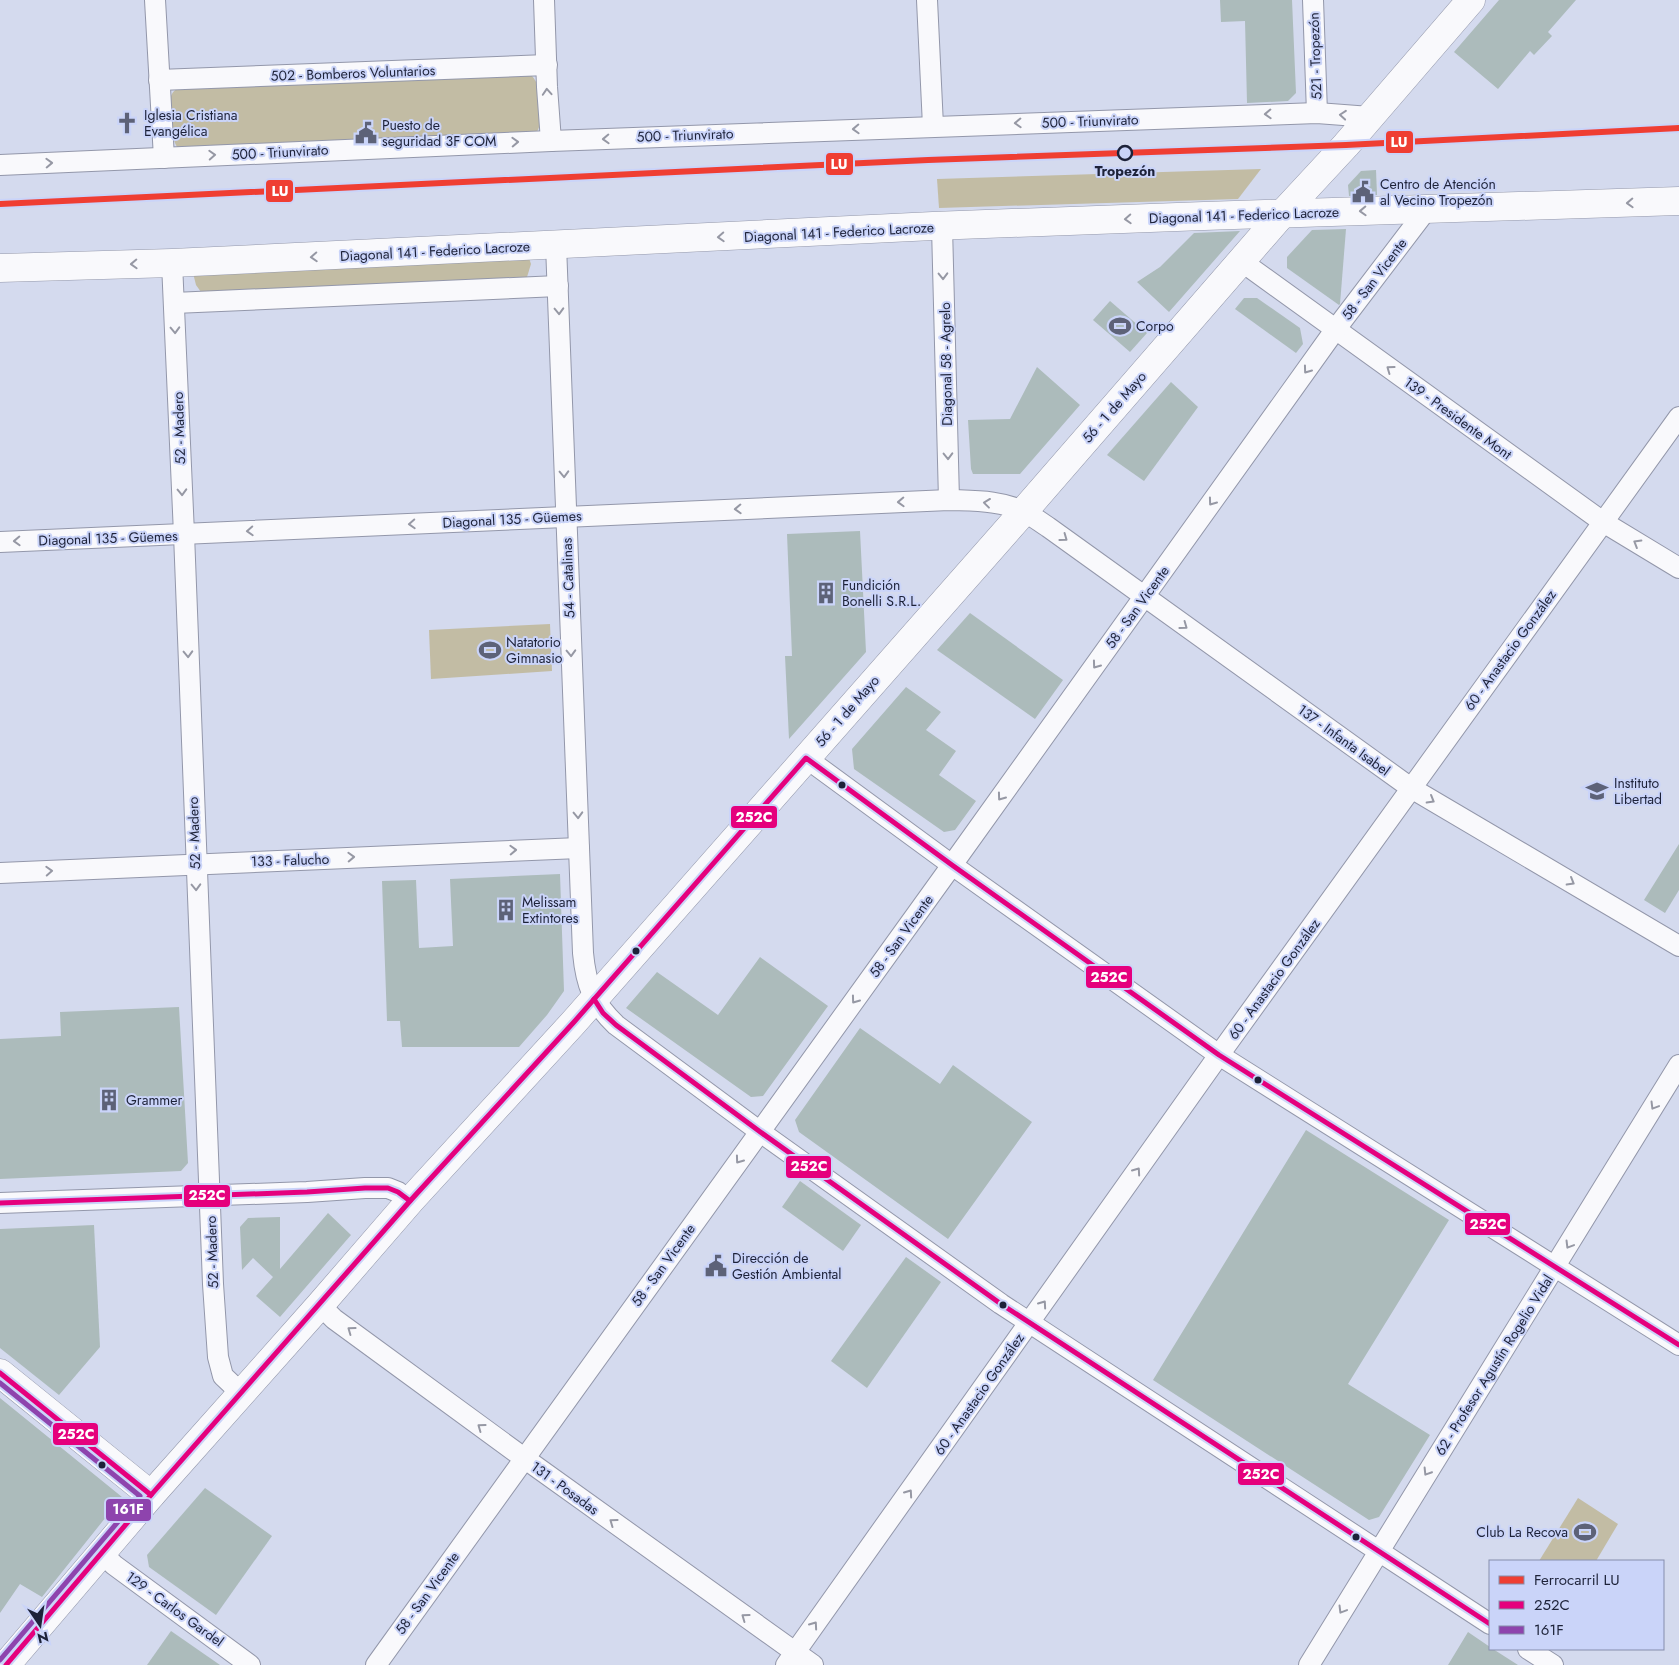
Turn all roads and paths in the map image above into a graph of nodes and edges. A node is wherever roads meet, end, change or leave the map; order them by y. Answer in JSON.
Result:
{"nodes":[{"id":1,"x":156,"y":0,"type":"edge"},
{"id":2,"x":544,"y":0,"type":"edge"},
{"id":3,"x":927,"y":0,"type":"edge"},
{"id":4,"x":1313,"y":0,"type":"edge"},
{"id":5,"x":1471,"y":0,"type":"edge"},
{"id":6,"x":547,"y":65,"type":"junction"},
{"id":7,"x":160,"y":80,"type":"junction"},
{"id":8,"x":1317,"y":112,"type":"junction"},
{"id":9,"x":1370,"y":117,"type":"junction"},
{"id":10,"x":933,"y":126,"type":"junction"},
{"id":11,"x":551,"y":141,"type":"junction"},
{"id":12,"x":164,"y":158,"type":"junction"},
{"id":13,"x":0,"y":165,"type":"edge"},
{"id":14,"x":1679,"y":201,"type":"edge"},
{"id":15,"x":1427,"y":209,"type":"junction"},
{"id":16,"x":1282,"y":214,"type":"junction"},
{"id":17,"x":942,"y":227,"type":"junction"},
{"id":18,"x":556,"y":245,"type":"junction"},
{"id":19,"x":1241,"y":261,"type":"junction"},
{"id":20,"x":172,"y":264,"type":"junction"},
{"id":21,"x":0,"y":268,"type":"edge"},
{"id":22,"x":558,"y":286,"type":"junction"},
{"id":23,"x":174,"y":303,"type":"junction"},
{"id":24,"x":1335,"y":330,"type":"junction"},
{"id":25,"x":1679,"y":417,"type":"edge"},
{"id":26,"x":949,"y":500,"type":"junction"},
{"id":27,"x":1024,"y":511,"type":"junction"},
{"id":28,"x":566,"y":517,"type":"junction"},
{"id":29,"x":1602,"y":522,"type":"junction"},
{"id":30,"x":184,"y":534,"type":"junction"},
{"id":31,"x":0,"y":542,"type":"edge"},
{"id":32,"x":1679,"y":568,"type":"edge"},
{"id":33,"x":1144,"y":597,"type":"junction"},
{"id":34,"x":806,"y":758,"type":"junction"},
{"id":35,"x":1411,"y":788,"type":"junction"},
{"id":36,"x":579,"y":848,"type":"junction"},
{"id":37,"x":196,"y":864,"type":"junction"},
{"id":38,"x":952,"y":865,"type":"junction"},
{"id":39,"x":0,"y":873,"type":"edge"},
{"id":40,"x":1679,"y":946,"type":"edge"},
{"id":41,"x":594,"y":999,"type":"junction"},
{"id":42,"x":1219,"y":1056,"type":"junction"},
{"id":43,"x":1679,"y":1065,"type":"edge"},
{"id":44,"x":760,"y":1132,"type":"junction"},
{"id":45,"x":209,"y":1196,"type":"junction"},
{"id":46,"x":410,"y":1201,"type":"junction"},
{"id":47,"x":0,"y":1203,"type":"edge"},
{"id":48,"x":1556,"y":1268,"type":"junction"},
{"id":49,"x":320,"y":1305,"type":"junction"},
{"id":50,"x":1030,"y":1323,"type":"junction"},
{"id":51,"x":1679,"y":1345,"type":"edge"},
{"id":52,"x":0,"y":1373,"type":"edge"},
{"id":53,"x":241,"y":1393,"type":"junction"},
{"id":54,"x":524,"y":1458,"type":"junction"},
{"id":55,"x":150,"y":1495,"type":"junction"},
{"id":56,"x":1378,"y":1551,"type":"junction"},
{"id":57,"x":101,"y":1552,"type":"junction"},
{"id":58,"x":1489,"y":1623,"type":"edge"},
{"id":59,"x":1530,"y":1650,"type":"edge"},
{"id":60,"x":791,"y":1659,"type":"edge"},
{"id":61,"x":6,"y":1665,"type":"edge"},
{"id":62,"x":250,"y":1665,"type":"edge"},
{"id":63,"x":376,"y":1665,"type":"edge"},
{"id":64,"x":814,"y":1665,"type":"edge"},
{"id":65,"x":1309,"y":1665,"type":"edge"},
{"id":66,"x":1553,"y":1665,"type":"edge"}],
"edges":[{"from":1,"to":7,"type":"street"},
{"from":2,"to":6,"type":"street"},
{"from":3,"to":10,"type":"street"},
{"from":4,"to":8,"type":"street","name":"521 - Tropezón"},
{"from":5,"to":9,"type":"main road","name":"56 - 1 de Mayo"},
{"from":6,"to":7,"type":"street","name":"502 - Bomberos Voluntarios"},
{"from":11,"to":6,"type":"street","one_way":true},
{"from":7,"to":12,"type":"street"},
{"from":9,"to":8,"type":"street","name":"500 - Triunvirato","one_way":true},
{"from":8,"to":10,"type":"street","name":"500 - Triunvirato","one_way":true},
{"from":9,"to":16,"type":"main road","name":"56 - 1 de Mayo"},
{"from":10,"to":11,"type":"street","name":"500 - Triunvirato","one_way":true},
{"from":12,"to":11,"type":"street","name":"500 - Triunvirato","one_way":true},
{"from":13,"to":12,"type":"street","name":"500 - Triunvirato","one_way":true},
{"from":14,"to":15,"type":"main road","name":"Diagonal 141 - Federico Lacroze","one_way":true},
{"from":15,"to":16,"type":"main road","name":"Diagonal 141 - Federico Lacroze","one_way":true},
{"from":15,"to":24,"type":"street","name":"58 - San Vicente"},
{"from":16,"to":17,"type":"main road","name":"Diagonal 141 - Federico Lacroze","one_way":true},
{"from":16,"to":19,"type":"main road","name":"56 - 1 de Mayo"},
{"from":17,"to":18,"type":"main road","name":"Diagonal 141 - Federico Lacroze","one_way":true},
{"from":17,"to":26,"type":"street","name":"Diagonal 58 - Agrelo","one_way":true},
{"from":18,"to":20,"type":"main road","name":"Diagonal 141 - Federico Lacroze","one_way":true},
{"from":18,"to":22,"type":"street","name":"54 - Catalinas"},
{"from":19,"to":24,"type":"street","name":"139 - Presidente Mont"},
{"from":19,"to":27,"type":"main road","name":"56 - 1 de Mayo"},
{"from":20,"to":21,"type":"main road","name":"Diagonal 141 - Federico Lacroze","one_way":true},
{"from":20,"to":23,"type":"street","name":"52 - Madero"},
{"from":22,"to":23,"type":"street"},
{"from":22,"to":28,"type":"street","name":"54 - Catalinas","one_way":true},
{"from":23,"to":30,"type":"street","name":"52 - Madero","one_way":true},
{"from":29,"to":24,"type":"street","name":"139 - Presidente Mont","one_way":true},
{"from":24,"to":33,"type":"street","name":"58 - San Vicente","one_way":true},
{"from":25,"to":29,"type":"street","name":"60 - Anastacio González"},
{"from":27,"to":26,"type":"street","name":"Diagonal 135 - Güemes","one_way":true},
{"from":26,"to":28,"type":"street","name":"Diagonal 135 - Güemes","one_way":true},
{"from":27,"to":33,"type":"street","name":"137 - Infanta Isabel","one_way":true},
{"from":27,"to":34,"type":"main road","name":"56 - 1 de Mayo"},
{"from":28,"to":30,"type":"street","name":"Diagonal 135 - Güemes","one_way":true},
{"from":28,"to":36,"type":"street","name":"54 - Catalinas","one_way":true},
{"from":32,"to":29,"type":"street","name":"139 - Presidente Mont","one_way":true},
{"from":29,"to":35,"type":"street","name":"60 - Anastacio González"},
{"from":30,"to":31,"type":"street","name":"Diagonal 135 - Güemes","one_way":true},
{"from":30,"to":37,"type":"street","name":"52 - Madero","one_way":true},
{"from":33,"to":35,"type":"street","name":"137 - Infanta Isabel","one_way":true},
{"from":33,"to":38,"type":"street","name":"58 - San Vicente","one_way":true},
{"from":34,"to":38,"type":"street"},
{"from":34,"to":41,"type":"main road","name":"56 - 1 de Mayo"},
{"from":35,"to":40,"type":"street","name":"137 - Infanta Isabel","one_way":true},
{"from":35,"to":42,"type":"street","name":"60 - Anastacio González"},
{"from":37,"to":36,"type":"street","name":"133 - Falucho","one_way":true},
{"from":36,"to":41,"type":"street","name":"54 - Catalinas"},
{"from":39,"to":37,"type":"street","name":"133 - Falucho","one_way":true},
{"from":37,"to":45,"type":"street","name":"52 - Madero","one_way":true},
{"from":38,"to":42,"type":"street"},
{"from":38,"to":44,"type":"street","name":"58 - San Vicente","one_way":true},
{"from":41,"to":44,"type":"street","name":"54 - Catalinas"},
{"from":41,"to":46,"type":"main road","name":"56 - 1 de Mayo"},
{"from":42,"to":48,"type":"street"},
{"from":50,"to":42,"type":"street","name":"60 - Anastacio González","one_way":true},
{"from":43,"to":48,"type":"street","name":"62 - Profesor Agustín Rogelio Vidal","one_way":true},
{"from":44,"to":50,"type":"street","name":"54 - Catalinas"},
{"from":44,"to":54,"type":"street","name":"58 - San Vicente","one_way":true},
{"from":45,"to":46,"type":"street"},
{"from":45,"to":47,"type":"street"},
{"from":45,"to":53,"type":"street","name":"52 - Madero"},
{"from":46,"to":49,"type":"main road","name":"56 - 1 de Mayo"},
{"from":48,"to":51,"type":"street"},
{"from":48,"to":56,"type":"street","name":"62 - Profesor Agustín Rogelio Vidal","one_way":true},
{"from":49,"to":53,"type":"main road","name":"56 - 1 de Mayo"},
{"from":54,"to":49,"type":"street","name":"131 - Posadas","one_way":true},
{"from":50,"to":56,"type":"street","name":"54 - Catalinas"},
{"from":60,"to":50,"type":"street","name":"60 - Anastacio González","one_way":true},
{"from":52,"to":55,"type":"main road"},
{"from":53,"to":55,"type":"main road","name":"56 - 1 de Mayo"},
{"from":60,"to":54,"type":"street","name":"131 - Posadas","one_way":true},
{"from":54,"to":63,"type":"street","name":"58 - San Vicente"},
{"from":55,"to":57,"type":"main road","name":"56 - 1 de Mayo"},
{"from":56,"to":58,"type":"street","name":"54 - Catalinas"},
{"from":56,"to":65,"type":"street","name":"62 - Profesor Agustín Rogelio Vidal","one_way":true},
{"from":57,"to":61,"type":"main road","name":"56 - 1 de Mayo"},
{"from":57,"to":62,"type":"street","name":"129 - Carlos Gardel"},
{"from":59,"to":66,"type":"street"},
{"from":60,"to":64,"type":"street","name":"131 - Posadas"}]}
